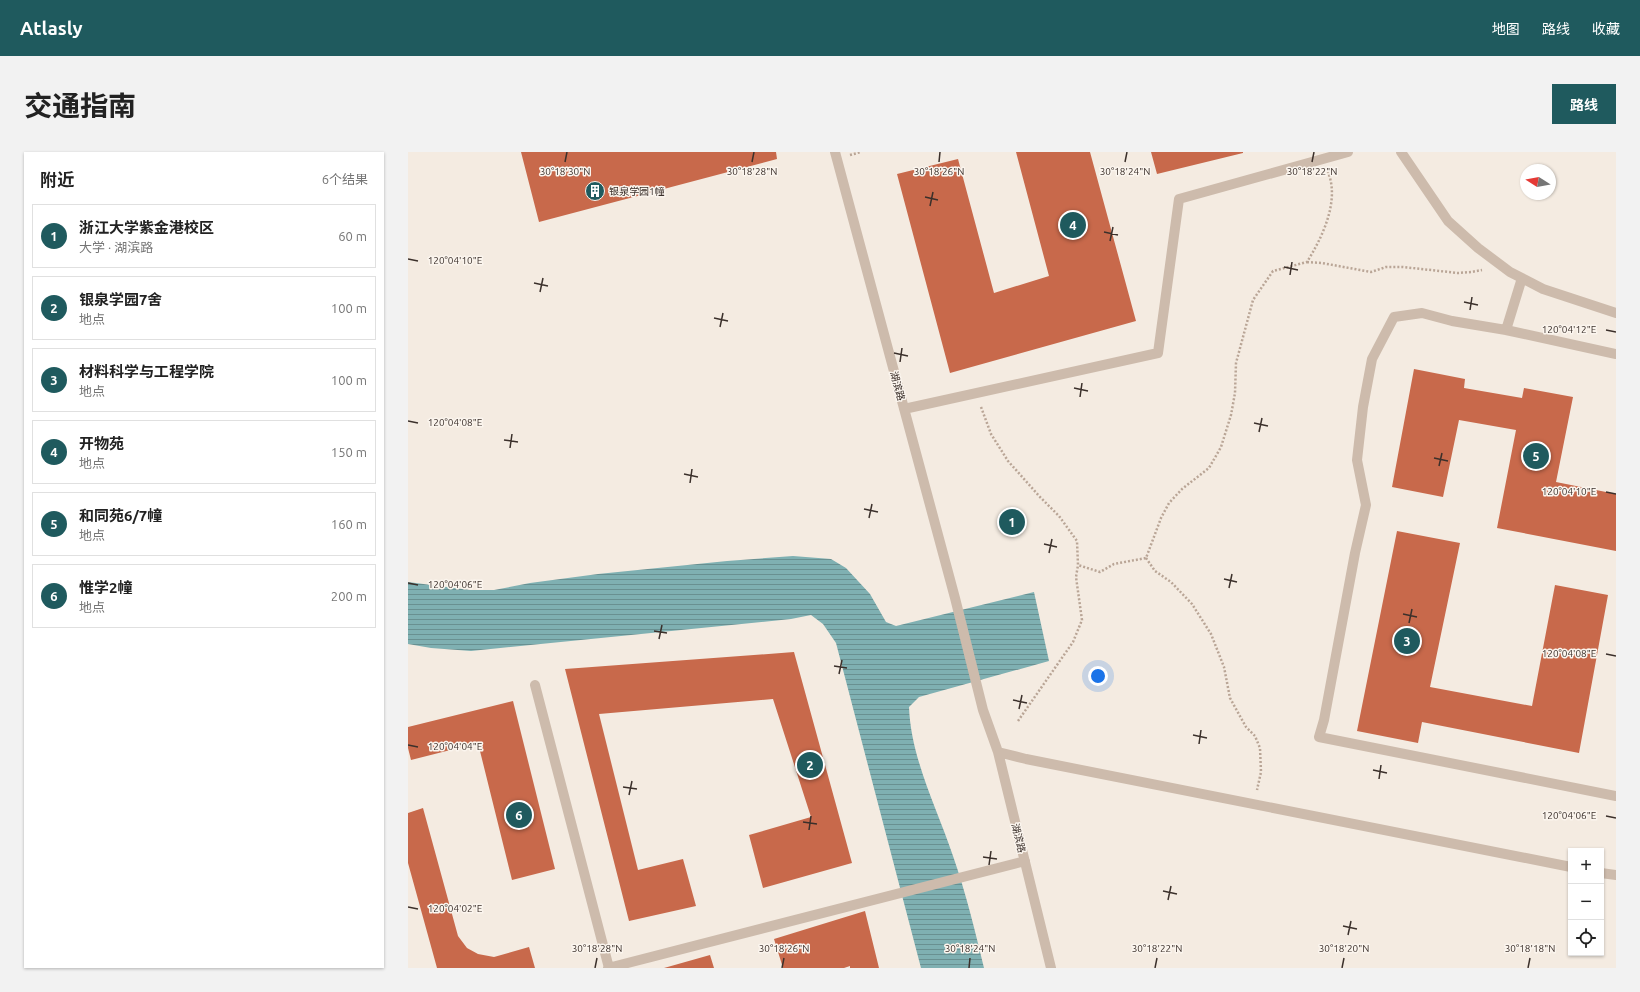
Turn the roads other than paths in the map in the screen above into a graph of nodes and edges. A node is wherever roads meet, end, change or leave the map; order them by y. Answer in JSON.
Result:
{"nodes":[{"id":1,"x":835,"y":152,"type":"edge"},
{"id":2,"x":1348,"y":152,"type":"edge"},
{"id":3,"x":1401,"y":152,"type":"edge"},
{"id":4,"x":1522,"y":278,"type":"junction"},
{"id":5,"x":1616,"y":313,"type":"edge"},
{"id":6,"x":1506,"y":330,"type":"junction"},
{"id":7,"x":1616,"y":354,"type":"edge"},
{"id":8,"x":904,"y":409,"type":"junction"},
{"id":9,"x":534,"y":685,"type":"dead end"},
{"id":10,"x":998,"y":752,"type":"junction"},
{"id":11,"x":1616,"y":796,"type":"edge"},
{"id":12,"x":1025,"y":861,"type":"junction"},
{"id":13,"x":1568,"y":865,"type":"edge"},
{"id":14,"x":1604,"y":873,"type":"edge"},
{"id":15,"x":1616,"y":876,"type":"edge"},
{"id":16,"x":609,"y":968,"type":"edge"},
{"id":17,"x":1051,"y":968,"type":"edge"}],
"edges":[{"from":1,"to":8,"type":"street","name":"湖滨路"},
{"from":2,"to":8,"type":"street"},
{"from":3,"to":4,"type":"street"},
{"from":4,"to":5,"type":"street"},
{"from":4,"to":6,"type":"street"},
{"from":6,"to":7,"type":"street"},
{"from":6,"to":11,"type":"street"},
{"from":8,"to":10,"type":"street","name":"湖滨路"},
{"from":9,"to":16,"type":"street"},
{"from":10,"to":12,"type":"street","name":"湖滨路"},
{"from":10,"to":13,"type":"street"},
{"from":12,"to":16,"type":"street"},
{"from":12,"to":17,"type":"street","name":"湖滨路"},
{"from":14,"to":15,"type":"street"}]}
